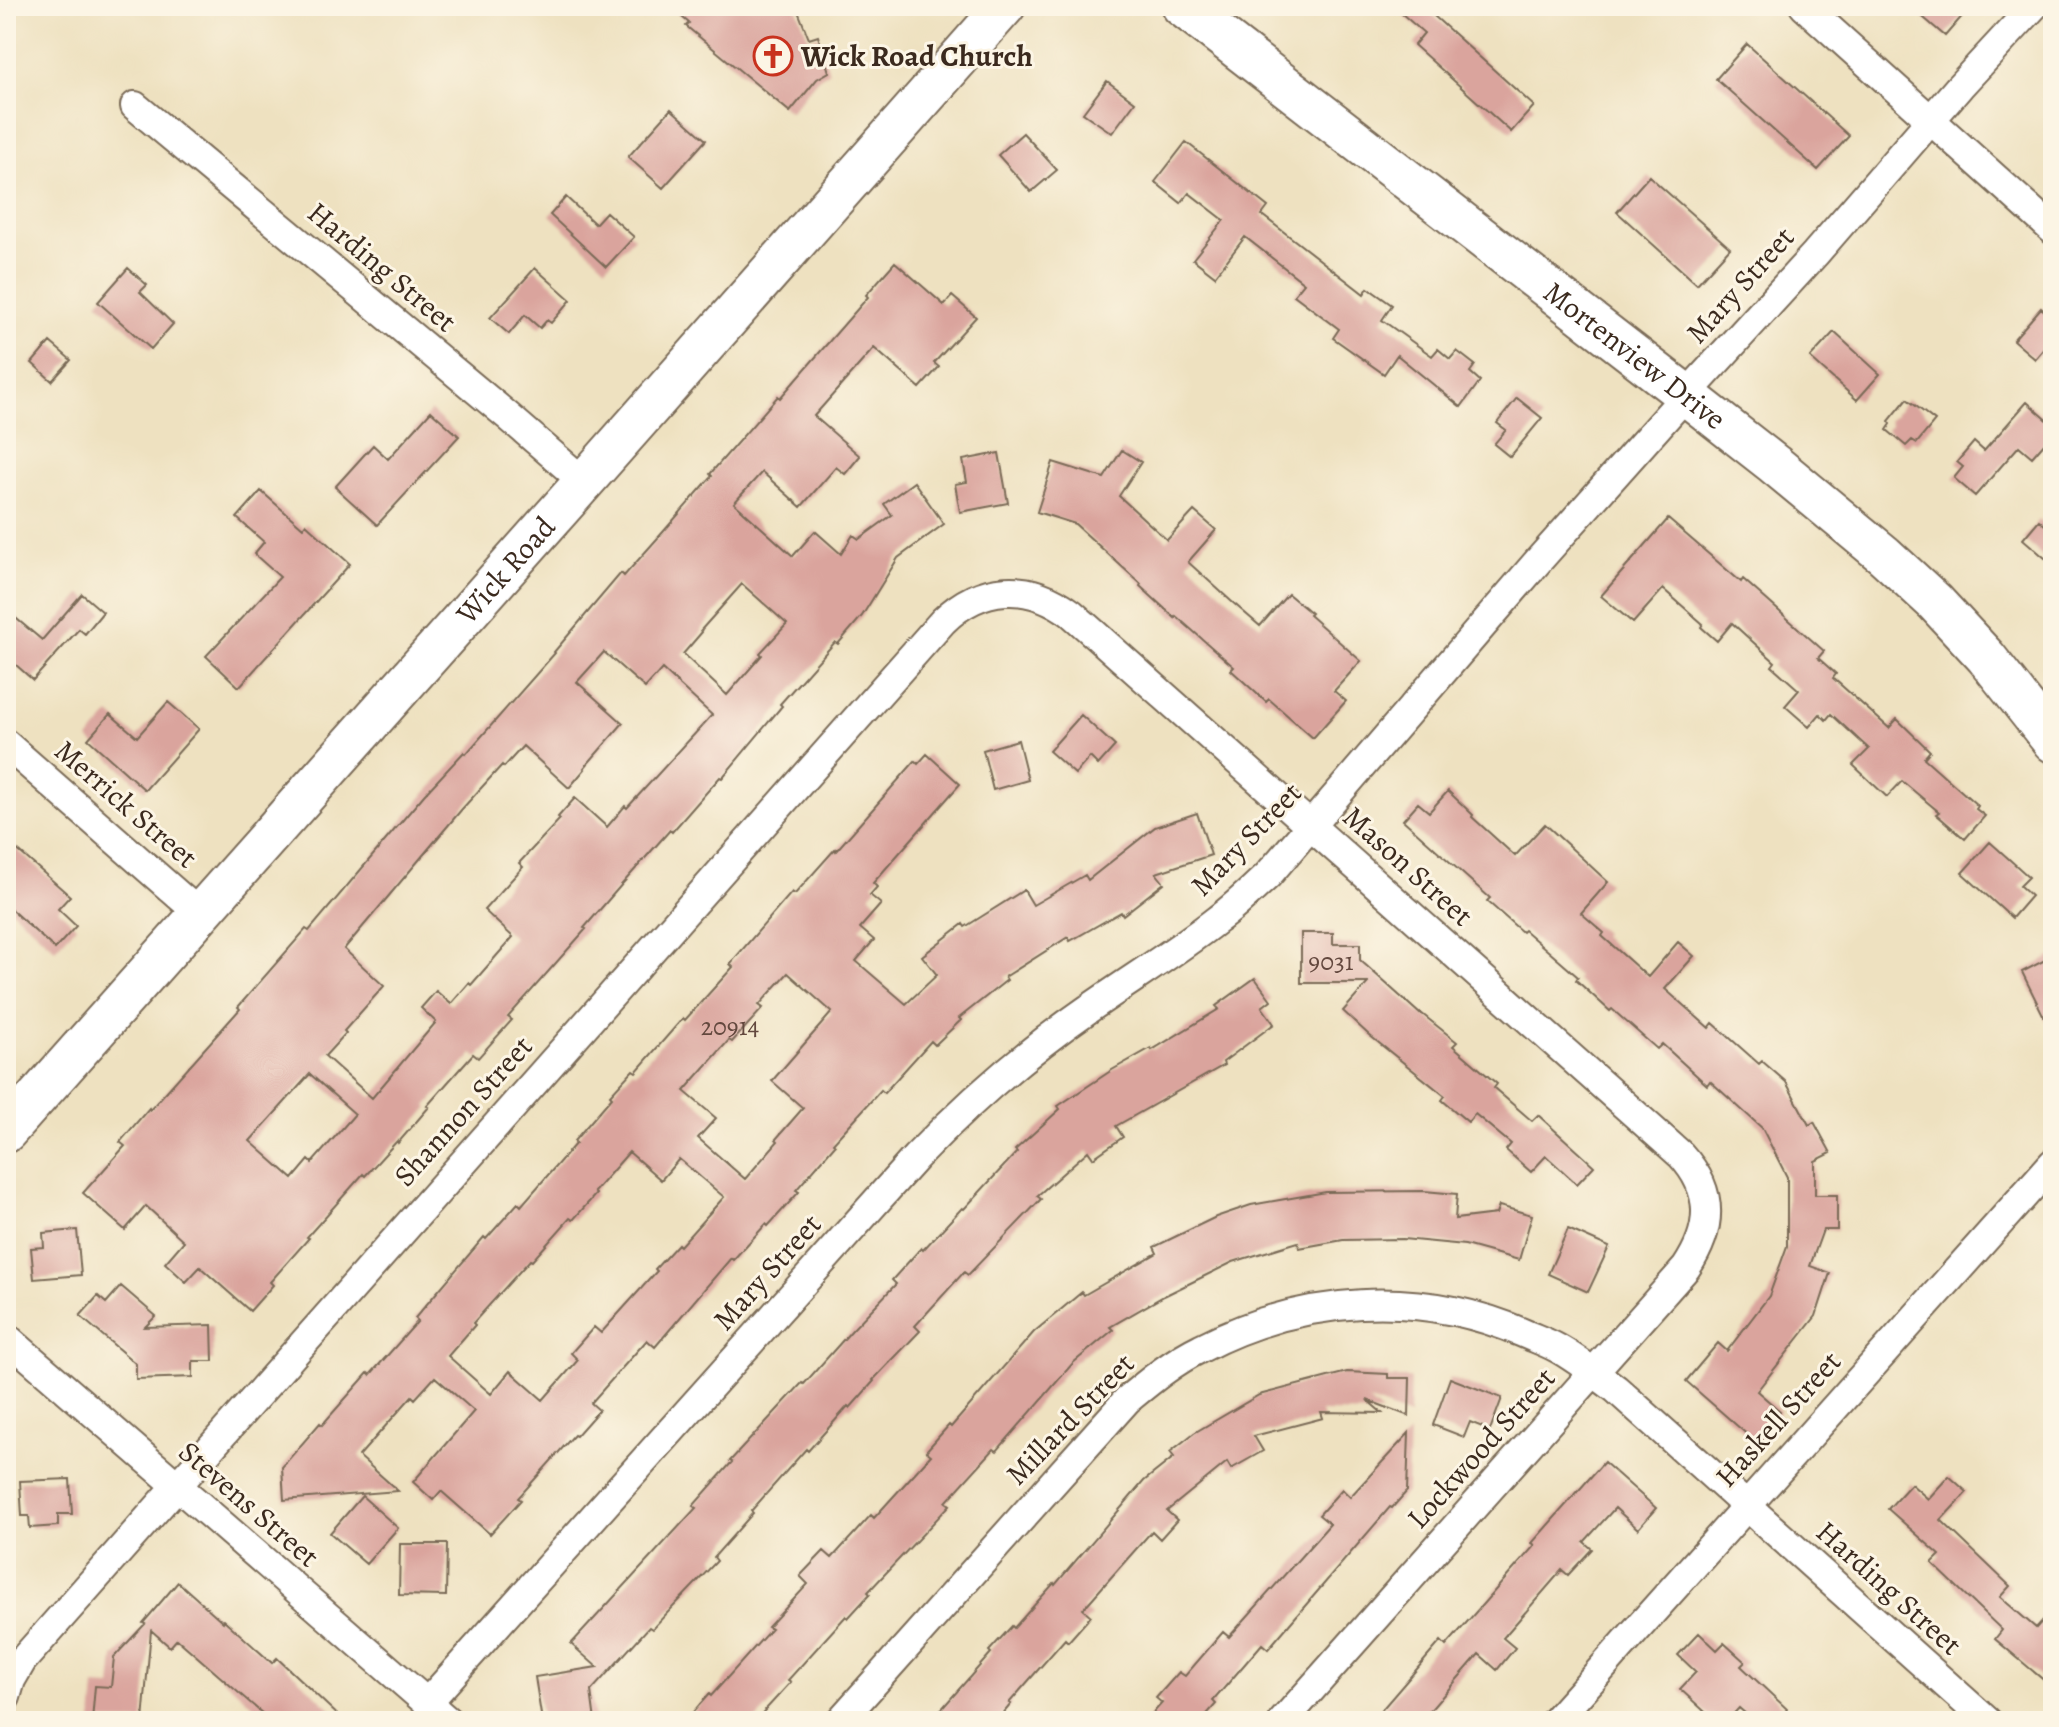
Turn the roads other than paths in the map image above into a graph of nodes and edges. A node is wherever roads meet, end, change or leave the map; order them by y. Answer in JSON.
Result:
{"nodes":[{"id":1,"x":1005,"y":6,"type":"edge"},
{"id":2,"x":1182,"y":6,"type":"edge"},
{"id":3,"x":1804,"y":6,"type":"edge"},
{"id":4,"x":2034,"y":6,"type":"edge"},
{"id":5,"x":135,"y":106,"type":"dead end"},
{"id":6,"x":1931,"y":119,"type":"junction"},
{"id":7,"x":2053,"y":230,"type":"edge"},
{"id":8,"x":1686,"y":395,"type":"junction"},
{"id":9,"x":584,"y":482,"type":"junction"},
{"id":10,"x":992,"y":593,"type":"joint"},
{"id":11,"x":2053,"y":742,"type":"edge"},
{"id":12,"x":6,"y":744,"type":"edge"},
{"id":13,"x":1311,"y":825,"type":"junction"},
{"id":14,"x":201,"y":915,"type":"junction"},
{"id":15,"x":6,"y":1132,"type":"edge"},
{"id":16,"x":2053,"y":1163,"type":"edge"},
{"id":17,"x":1706,"y":1208,"type":"joint"},
{"id":18,"x":6,"y":1337,"type":"edge"},
{"id":19,"x":1593,"y":1373,"type":"junction"},
{"id":20,"x":175,"y":1486,"type":"junction"},
{"id":21,"x":1746,"y":1505,"type":"junction"},
{"id":22,"x":6,"y":1697,"type":"edge"},
{"id":23,"x":438,"y":1712,"type":"edge"},
{"id":24,"x":840,"y":1721,"type":"edge"},
{"id":25,"x":1283,"y":1721,"type":"edge"},
{"id":26,"x":1555,"y":1721,"type":"edge"},
{"id":27,"x":1987,"y":1721,"type":"edge"}],
"edges":[{"from":1,"to":9,"type":"street","name":"Wick Road"},
{"from":2,"to":8,"type":"street","name":"Mortenview Drive"},
{"from":3,"to":6,"type":"street"},
{"from":4,"to":6,"type":"street","name":"Mary Street"},
{"from":5,"to":9,"type":"street","name":"Harding Street"},
{"from":6,"to":7,"type":"street"},
{"from":6,"to":8,"type":"street","name":"Mary Street"},
{"from":8,"to":11,"type":"street","name":"Mortenview Drive"},
{"from":8,"to":13,"type":"street","name":"Mary Street"},
{"from":9,"to":14,"type":"street","name":"Wick Road"},
{"from":10,"to":13,"type":"street","name":"Mason Street"},
{"from":10,"to":20,"type":"street","name":"Shannon Street"},
{"from":12,"to":14,"type":"street","name":"Merrick Street"},
{"from":13,"to":17,"type":"street","name":"Mason Street"},
{"from":13,"to":23,"type":"street","name":"Mary Street"},
{"from":14,"to":15,"type":"street","name":"Wick Road"},
{"from":16,"to":21,"type":"street","name":"Haskell Street"},
{"from":17,"to":19,"type":"street","name":"Lockwood Street"},
{"from":18,"to":20,"type":"street","name":"Stevens Street"},
{"from":19,"to":21,"type":"street","name":"Millard Street"},
{"from":19,"to":24,"type":"street","name":"Millard Street"},
{"from":19,"to":25,"type":"street","name":"Lockwood Street"},
{"from":20,"to":22,"type":"street","name":"Shannon Street"},
{"from":20,"to":23,"type":"street","name":"Stevens Street"},
{"from":21,"to":26,"type":"street","name":"Haskell Street"},
{"from":21,"to":27,"type":"street","name":"Harding Street"}]}
